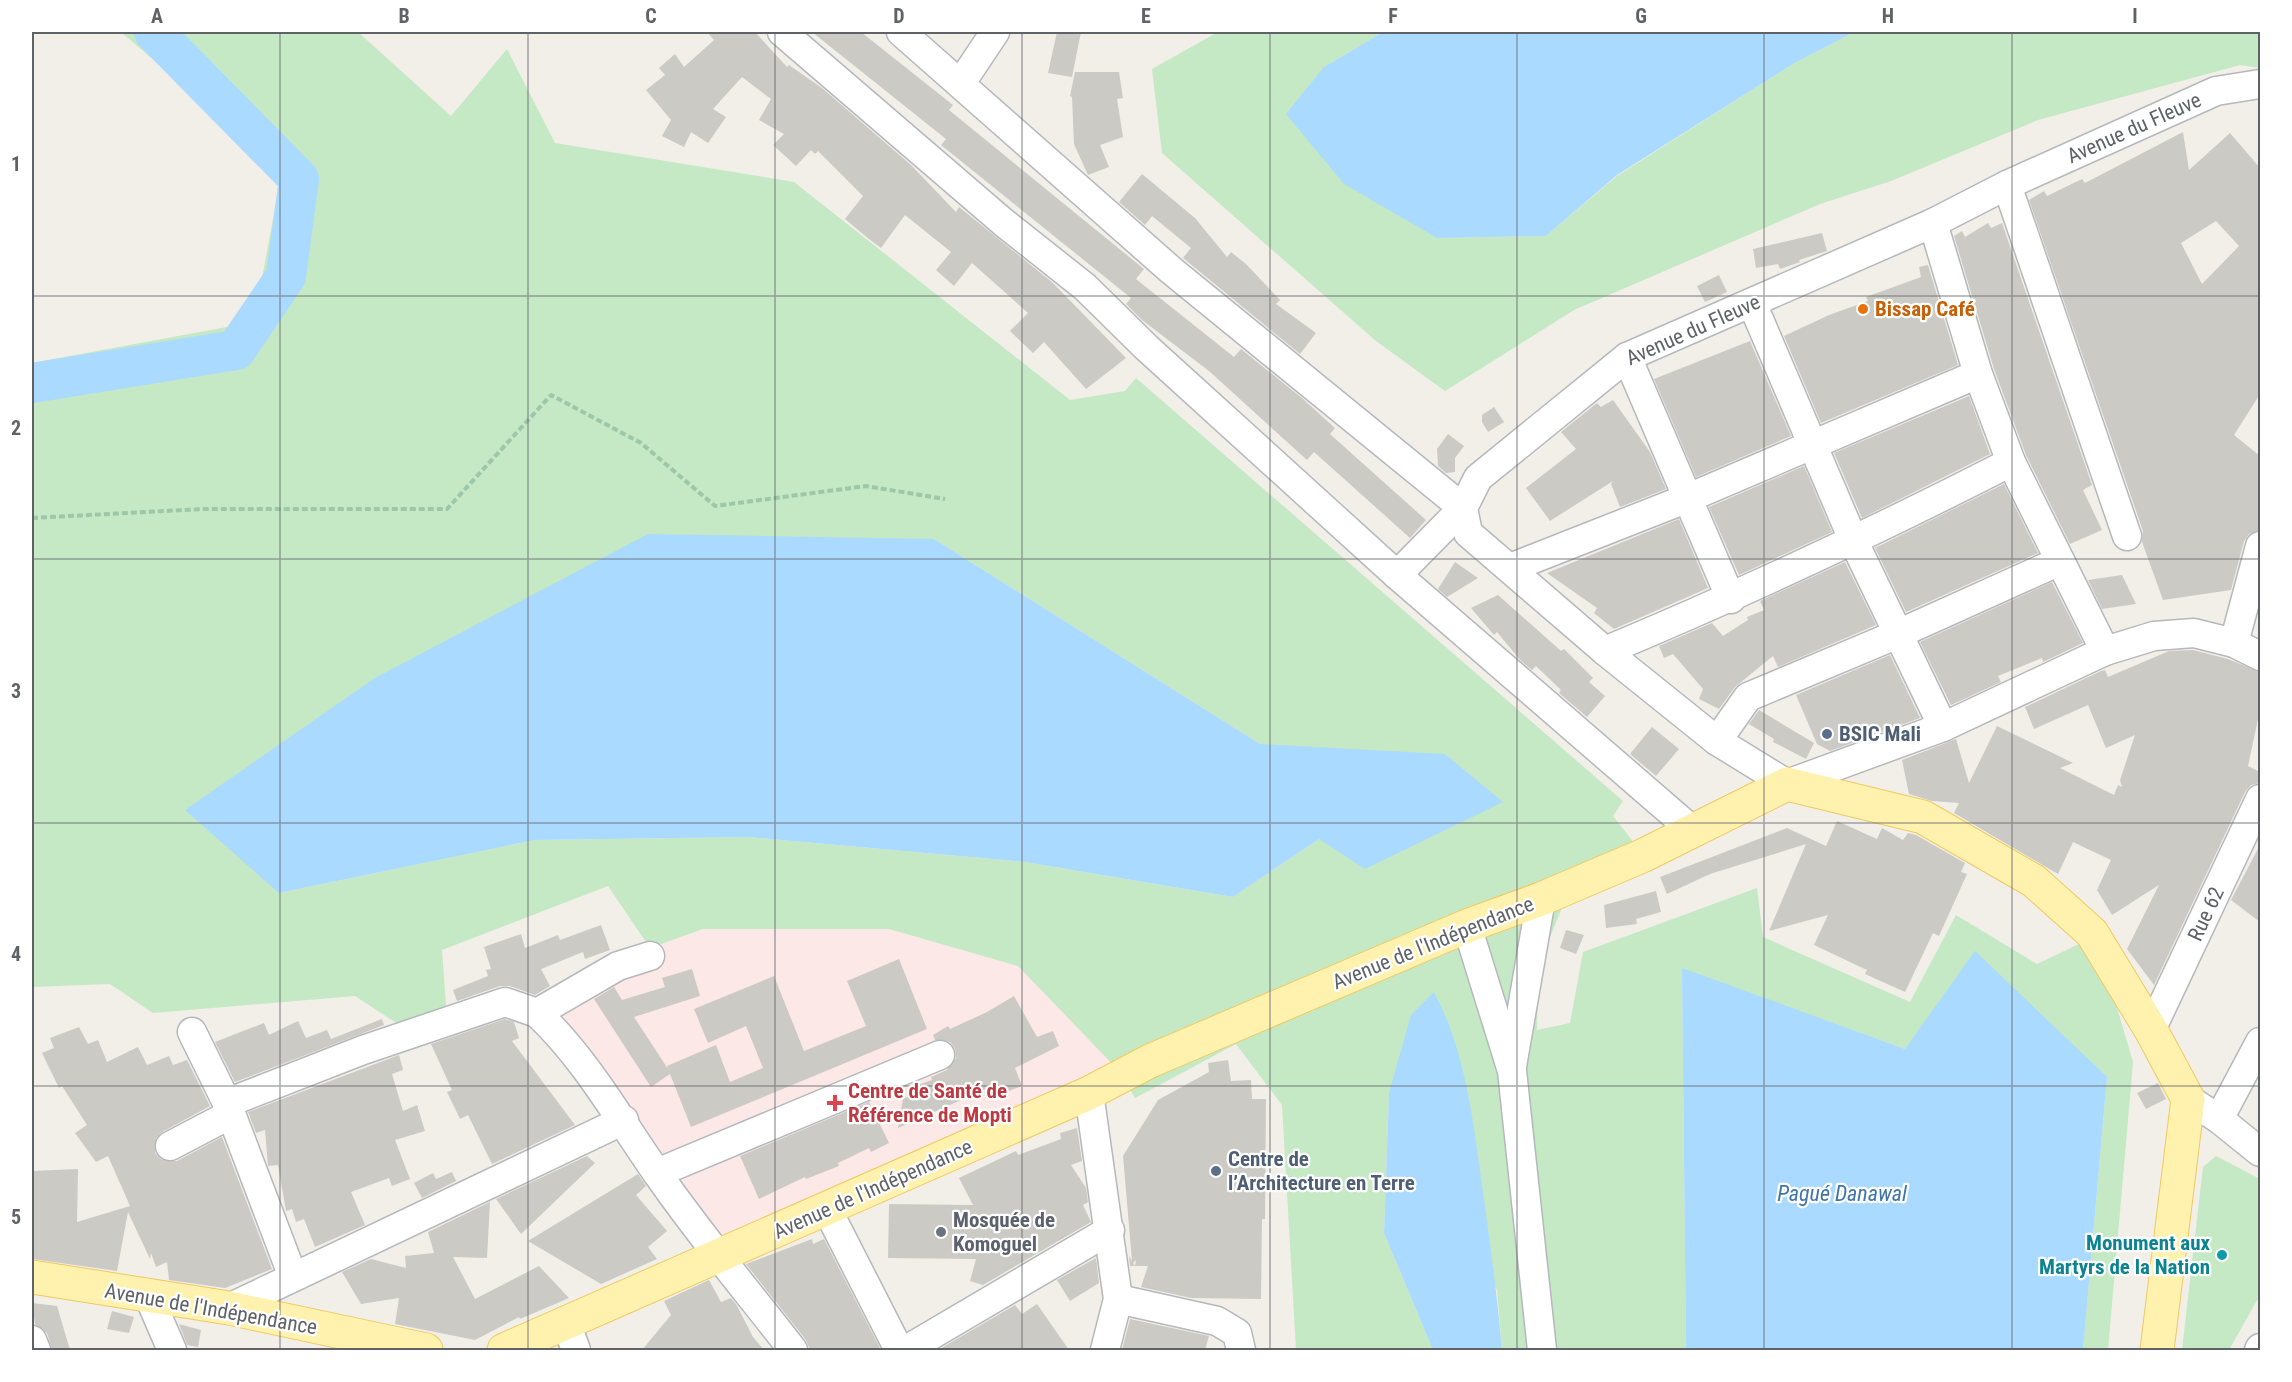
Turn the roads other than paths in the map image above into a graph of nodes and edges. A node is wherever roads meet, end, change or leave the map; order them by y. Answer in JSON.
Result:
{"nodes":[{"id":1,"x":783,"y":32,"type":"edge"},
{"id":2,"x":901,"y":32,"type":"edge"},
{"id":3,"x":994,"y":32,"type":"edge"},
{"id":4,"x":961,"y":83,"type":"junction"},
{"id":5,"x":2260,"y":84,"type":"edge"},
{"id":6,"x":2007,"y":185,"type":"junction"},
{"id":7,"x":1933,"y":223,"type":"junction"},
{"id":8,"x":1752,"y":303,"type":"junction"},
{"id":9,"x":1627,"y":357,"type":"junction"},
{"id":10,"x":1978,"y":374,"type":"junction"},
{"id":11,"x":1813,"y":444,"type":"junction"},
{"id":12,"x":2011,"y":462,"type":"junction"},
{"id":13,"x":1688,"y":498,"type":"junction"},
{"id":14,"x":1463,"y":508,"type":"junction"},
{"id":15,"x":2127,"y":536,"type":"dead end"},
{"id":16,"x":1854,"y":542,"type":"junction"},
{"id":17,"x":2260,"y":546,"type":"edge"},
{"id":18,"x":2060,"y":561,"type":"junction"},
{"id":19,"x":1510,"y":568,"type":"junction"},
{"id":20,"x":1397,"y":574,"type":"junction"},
{"id":21,"x":1731,"y":599,"type":"junction"},
{"id":22,"x":1898,"y":634,"type":"junction"},
{"id":23,"x":2234,"y":643,"type":"junction"},
{"id":24,"x":1605,"y":651,"type":"junction"},
{"id":25,"x":2105,"y":651,"type":"junction"},
{"id":26,"x":2260,"y":656,"type":"edge"},
{"id":27,"x":1942,"y":727,"type":"junction"},
{"id":28,"x":1717,"y":741,"type":"junction"},
{"id":29,"x":1787,"y":784,"type":"junction"},
{"id":30,"x":2260,"y":799,"type":"edge"},
{"id":31,"x":1693,"y":831,"type":"junction"},
{"id":32,"x":1540,"y":899,"type":"junction"},
{"id":33,"x":1467,"y":926,"type":"junction"},
{"id":34,"x":650,"y":956,"type":"dead end"},
{"id":35,"x":537,"y":1013,"type":"junction"},
{"id":36,"x":2151,"y":1030,"type":"junction"},
{"id":37,"x":192,"y":1032,"type":"dead end"},
{"id":38,"x":2260,"y":1042,"type":"edge"},
{"id":39,"x":940,"y":1055,"type":"dead end"},
{"id":40,"x":1512,"y":1071,"type":"junction"},
{"id":41,"x":1089,"y":1093,"type":"junction"},
{"id":42,"x":2188,"y":1099,"type":"junction"},
{"id":43,"x":229,"y":1109,"type":"junction"},
{"id":44,"x":2219,"y":1119,"type":"junction"},
{"id":45,"x":624,"y":1120,"type":"junction"},
{"id":46,"x":170,"y":1146,"type":"dead end"},
{"id":47,"x":2260,"y":1152,"type":"edge"},
{"id":48,"x":657,"y":1173,"type":"junction"},
{"id":49,"x":827,"y":1209,"type":"junction"},
{"id":50,"x":1110,"y":1230,"type":"junction"},
{"id":51,"x":720,"y":1257,"type":"junction"},
{"id":52,"x":32,"y":1277,"type":"edge"},
{"id":53,"x":293,"y":1277,"type":"junction"},
{"id":54,"x":149,"y":1297,"type":"junction"},
{"id":55,"x":1118,"y":1299,"type":"junction"},
{"id":56,"x":230,"y":1308,"type":"junction"},
{"id":57,"x":571,"y":1337,"type":"edge"},
{"id":58,"x":32,"y":1340,"type":"edge"},
{"id":59,"x":36,"y":1350,"type":"edge"},
{"id":60,"x":172,"y":1350,"type":"edge"},
{"id":61,"x":426,"y":1350,"type":"edge"},
{"id":62,"x":504,"y":1350,"type":"edge"},
{"id":63,"x":793,"y":1350,"type":"edge"},
{"id":64,"x":899,"y":1350,"type":"edge"},
{"id":65,"x":906,"y":1350,"type":"edge"},
{"id":66,"x":1105,"y":1350,"type":"edge"},
{"id":67,"x":1241,"y":1350,"type":"edge"},
{"id":68,"x":1542,"y":1350,"type":"edge"},
{"id":69,"x":2157,"y":1350,"type":"edge"}],
"edges":[{"from":1,"to":20,"type":"street"},
{"from":2,"to":4,"type":"street"},
{"from":3,"to":4,"type":"street"},
{"from":4,"to":14,"type":"street"},
{"from":5,"to":6,"type":"street","name":"Avenue du Fleuve"},
{"from":6,"to":7,"type":"street","name":"Avenue du Fleuve"},
{"from":6,"to":15,"type":"street"},
{"from":7,"to":8,"type":"street","name":"Avenue du Fleuve"},
{"from":7,"to":10,"type":"street"},
{"from":8,"to":9,"type":"street","name":"Avenue du Fleuve"},
{"from":8,"to":11,"type":"street"},
{"from":9,"to":13,"type":"street"},
{"from":9,"to":14,"type":"street","name":"Avenue du Fleuve"},
{"from":10,"to":11,"type":"street"},
{"from":10,"to":12,"type":"street"},
{"from":11,"to":13,"type":"street"},
{"from":11,"to":16,"type":"street"},
{"from":12,"to":16,"type":"street"},
{"from":12,"to":18,"type":"street"},
{"from":13,"to":19,"type":"street"},
{"from":13,"to":21,"type":"street"},
{"from":14,"to":19,"type":"street"},
{"from":14,"to":20,"type":"street","name":"Avenue du Fleuve"},
{"from":16,"to":21,"type":"street"},
{"from":16,"to":22,"type":"street"},
{"from":17,"to":23,"type":"street"},
{"from":18,"to":22,"type":"street"},
{"from":18,"to":25,"type":"street"},
{"from":19,"to":24,"type":"street"},
{"from":20,"to":31,"type":"street"},
{"from":21,"to":24,"type":"street"},
{"from":22,"to":27,"type":"street"},
{"from":22,"to":28,"type":"street"},
{"from":23,"to":25,"type":"street"},
{"from":23,"to":26,"type":"street"},
{"from":24,"to":28,"type":"street"},
{"from":25,"to":27,"type":"street"},
{"from":27,"to":29,"type":"street"},
{"from":28,"to":29,"type":"street"},
{"from":29,"to":31,"type":"main road","name":"Avenue de l'Indépendance"},
{"from":29,"to":36,"type":"main road"},
{"from":30,"to":36,"type":"street","name":"Rue 62"},
{"from":31,"to":32,"type":"main road","name":"Avenue de l'Indépendance"},
{"from":32,"to":33,"type":"main road","name":"Avenue de l'Indépendance"},
{"from":32,"to":40,"type":"street"},
{"from":33,"to":40,"type":"street"},
{"from":33,"to":41,"type":"main road","name":"Avenue de l'Indépendance"},
{"from":34,"to":35,"type":"street"},
{"from":35,"to":43,"type":"street"},
{"from":35,"to":45,"type":"street"},
{"from":36,"to":42,"type":"main road"},
{"from":37,"to":43,"type":"street"},
{"from":38,"to":44,"type":"street"},
{"from":39,"to":48,"type":"street"},
{"from":40,"to":68,"type":"street"},
{"from":41,"to":49,"type":"main road","name":"Avenue de l'Indépendance"},
{"from":41,"to":50,"type":"street"},
{"from":42,"to":44,"type":"street"},
{"from":42,"to":69,"type":"main road"},
{"from":43,"to":46,"type":"street"},
{"from":43,"to":53,"type":"street"},
{"from":44,"to":47,"type":"street"},
{"from":45,"to":48,"type":"street"},
{"from":45,"to":53,"type":"street"},
{"from":48,"to":51,"type":"street"},
{"from":49,"to":51,"type":"main road","name":"Avenue de l'Indépendance"},
{"from":49,"to":64,"type":"street"},
{"from":50,"to":55,"type":"street"},
{"from":50,"to":65,"type":"street"},
{"from":51,"to":57,"type":"main road","name":"Avenue de l'Indépendance"},
{"from":51,"to":63,"type":"street"},
{"from":52,"to":54,"type":"main road","name":"Avenue de l'Indépendance"},
{"from":53,"to":56,"type":"street"},
{"from":54,"to":56,"type":"main road","name":"Avenue de l'Indépendance"},
{"from":54,"to":60,"type":"street"},
{"from":55,"to":66,"type":"street"},
{"from":55,"to":67,"type":"street"},
{"from":56,"to":61,"type":"main road","name":"Avenue de l'Indépendance"},
{"from":57,"to":62,"type":"main road","name":"Avenue de l'Indépendance"},
{"from":58,"to":59,"type":"street"}]}
